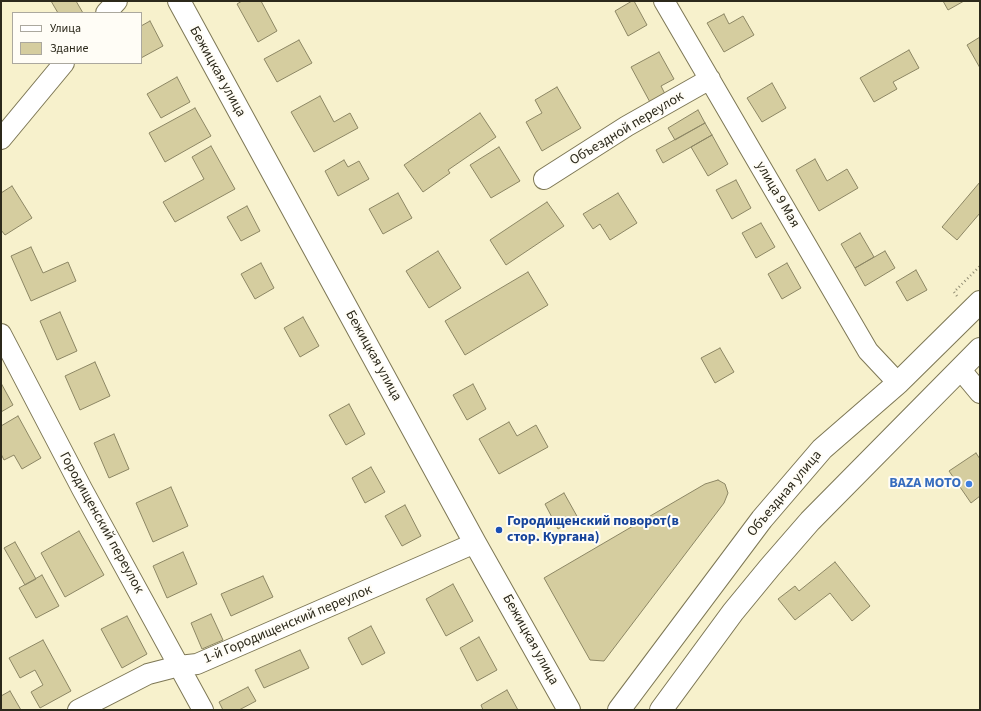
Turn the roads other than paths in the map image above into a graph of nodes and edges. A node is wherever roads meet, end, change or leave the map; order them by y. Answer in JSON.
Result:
{"nodes":[{"id":1,"x":117,"y":1,"type":"edge"},
{"id":2,"x":178,"y":1,"type":"edge"},
{"id":3,"x":664,"y":1,"type":"edge"},
{"id":4,"x":107,"y":12,"type":"edge"},
{"id":5,"x":63,"y":64,"type":"edge"},
{"id":6,"x":710,"y":79,"type":"junction"},
{"id":7,"x":1,"y":139,"type":"edge"},
{"id":8,"x":544,"y":179,"type":"dead end"},
{"id":9,"x":980,"y":302,"type":"edge"},
{"id":10,"x":1,"y":334,"type":"edge"},
{"id":11,"x":980,"y":349,"type":"edge"},
{"id":12,"x":960,"y":369,"type":"junction"},
{"id":13,"x":898,"y":383,"type":"junction"},
{"id":14,"x":980,"y":393,"type":"edge"},
{"id":15,"x":475,"y":543,"type":"junction"},
{"id":16,"x":179,"y":666,"type":"junction"},
{"id":17,"x":78,"y":710,"type":"edge"},
{"id":18,"x":203,"y":710,"type":"edge"},
{"id":19,"x":569,"y":710,"type":"edge"},
{"id":20,"x":618,"y":710,"type":"edge"},
{"id":21,"x":661,"y":710,"type":"edge"}],
"edges":[{"from":1,"to":4,"type":"street"},
{"from":2,"to":15,"type":"main road","name":"Бежицкая улица"},
{"from":3,"to":6,"type":"street","name":"улица 9 Мая"},
{"from":5,"to":7,"type":"street"},
{"from":6,"to":8,"type":"street","name":"Объездной переулок"},
{"from":6,"to":13,"type":"street","name":"улица 9 Мая"},
{"from":9,"to":13,"type":"main road","name":"Объездная улица"},
{"from":10,"to":16,"type":"street","name":"Городищенский переулок"},
{"from":11,"to":12,"type":"main road"},
{"from":12,"to":14,"type":"street"},
{"from":12,"to":21,"type":"main road"},
{"from":13,"to":20,"type":"main road","name":"Объездная улица"},
{"from":15,"to":16,"type":"street","name":"1-й Городищенский переулок"},
{"from":15,"to":19,"type":"main road","name":"Бежицкая улица"},
{"from":16,"to":17,"type":"street","name":"1-й Городищенский переулок"},
{"from":16,"to":18,"type":"street","name":"Городищенский переулок"}]}
